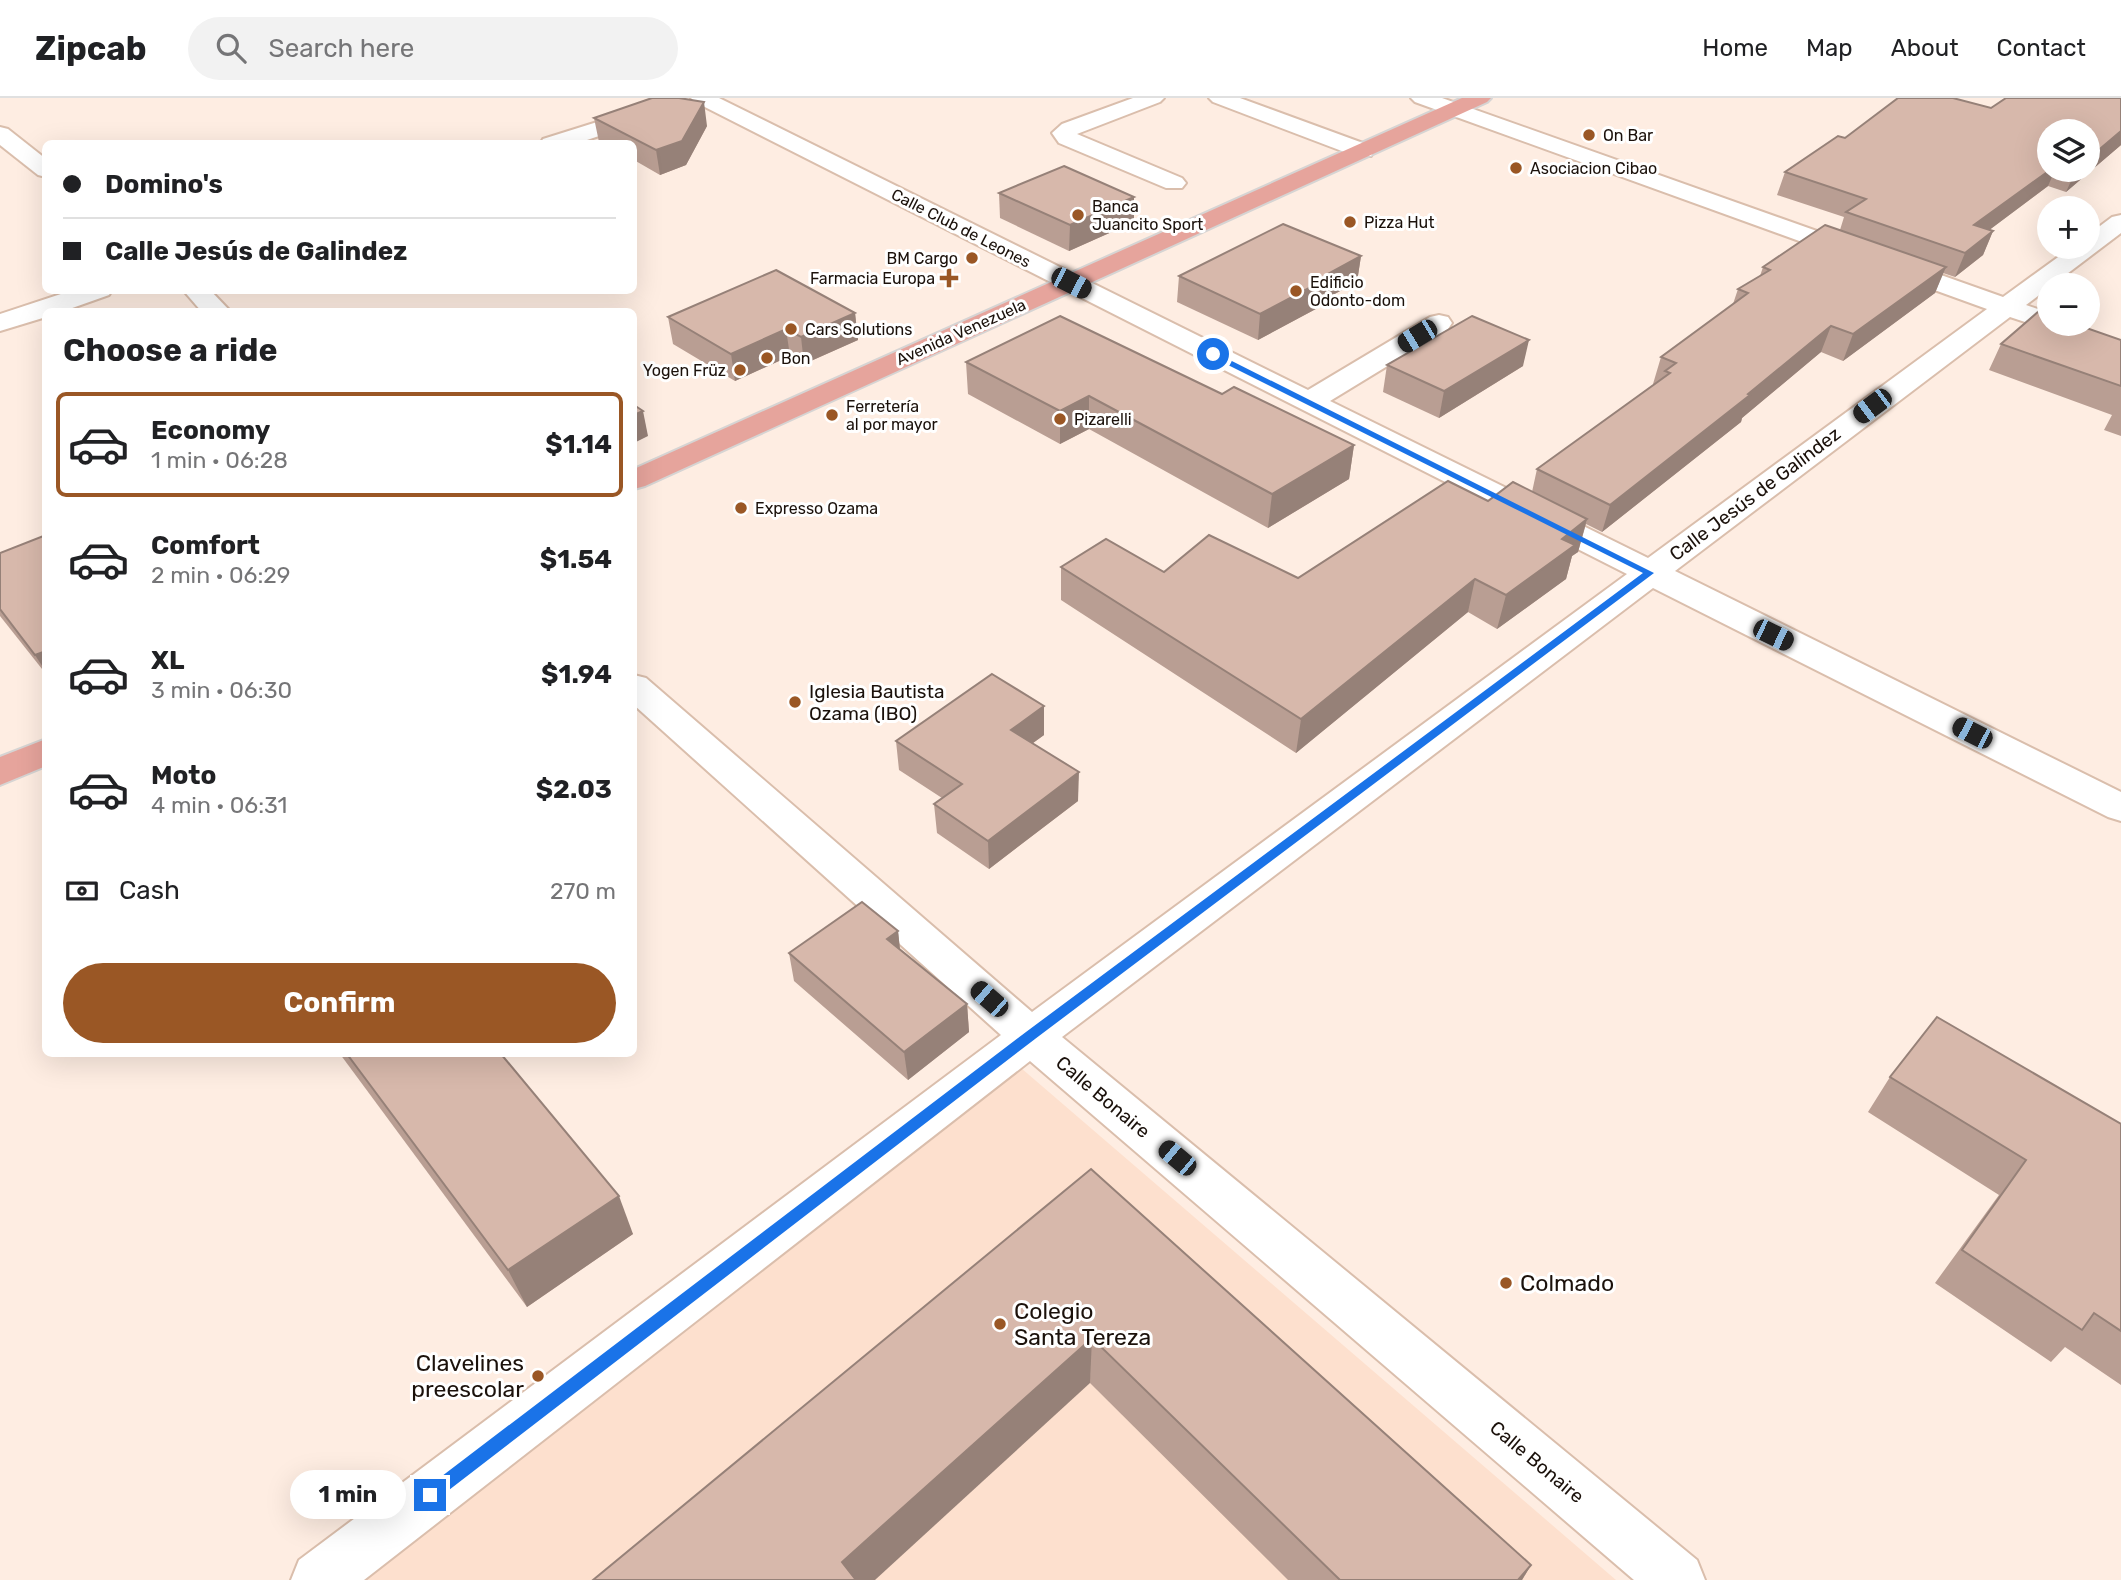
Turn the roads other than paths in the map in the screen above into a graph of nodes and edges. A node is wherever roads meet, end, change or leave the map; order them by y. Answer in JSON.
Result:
{"nodes":[{"id":1,"x":1153,"y":98,"type":"edge"},
{"id":2,"x":1220,"y":98,"type":"edge"},
{"id":3,"x":1422,"y":98,"type":"edge"},
{"id":4,"x":1480,"y":98,"type":"edge"},
{"id":5,"x":684,"y":101,"type":"edge"},
{"id":6,"x":1455,"y":110,"type":"junction"},
{"id":7,"x":0,"y":134,"type":"edge"},
{"id":8,"x":563,"y":140,"type":"edge"},
{"id":9,"x":1363,"y":151,"type":"junction"},
{"id":10,"x":42,"y":167,"type":"edge"},
{"id":11,"x":1174,"y":183,"type":"dead end"},
{"id":12,"x":2121,"y":222,"type":"edge"},
{"id":13,"x":2100,"y":238,"type":"edge"},
{"id":14,"x":2072,"y":259,"type":"edge"},
{"id":15,"x":1071,"y":283,"type":"junction"},
{"id":16,"x":88,"y":294,"type":"edge"},
{"id":17,"x":199,"y":294,"type":"edge"},
{"id":18,"x":2006,"y":307,"type":"junction"},
{"id":19,"x":45,"y":308,"type":"edge"},
{"id":20,"x":214,"y":308,"type":"edge"},
{"id":21,"x":42,"y":309,"type":"edge"},
{"id":22,"x":2037,"y":318,"type":"edge"},
{"id":23,"x":0,"y":323,"type":"edge"},
{"id":24,"x":1439,"y":323,"type":"dead end"},
{"id":25,"x":1308,"y":402,"type":"junction"},
{"id":26,"x":637,"y":479,"type":"edge"},
{"id":27,"x":1649,"y":573,"type":"junction"},
{"id":28,"x":637,"y":689,"type":"edge"},
{"id":29,"x":42,"y":753,"type":"edge"},
{"id":30,"x":0,"y":772,"type":"edge"},
{"id":31,"x":2121,"y":807,"type":"edge"},
{"id":32,"x":1031,"y":1036,"type":"junction"},
{"id":33,"x":319,"y":1580,"type":"edge"},
{"id":34,"x":1677,"y":1580,"type":"edge"}],
"edges":[{"from":1,"to":11,"type":"street"},
{"from":2,"to":9,"type":"street"},
{"from":3,"to":6,"type":"street"},
{"from":4,"to":6,"type":"main road","name":"Avenida Venezuela"},
{"from":5,"to":8,"type":"street"},
{"from":5,"to":15,"type":"street","name":"Calle Club de Leones"},
{"from":6,"to":9,"type":"main road","name":"Avenida Venezuela"},
{"from":6,"to":18,"type":"street"},
{"from":7,"to":10,"type":"street"},
{"from":9,"to":15,"type":"main road","name":"Avenida Venezuela"},
{"from":12,"to":13,"type":"street","name":"Calle Jesús de Galindez"},
{"from":14,"to":18,"type":"street","name":"Calle Jesús de Galindez"},
{"from":15,"to":25,"type":"street","name":"Calle Club de Leones"},
{"from":15,"to":26,"type":"main road","name":"Avenida Venezuela"},
{"from":16,"to":19,"type":"street"},
{"from":17,"to":20,"type":"street"},
{"from":18,"to":22,"type":"street"},
{"from":18,"to":27,"type":"street","name":"Calle Jesús de Galindez"},
{"from":21,"to":23,"type":"street"},
{"from":24,"to":25,"type":"street"},
{"from":25,"to":27,"type":"street","name":"Calle Club de Leones"},
{"from":27,"to":31,"type":"street","name":"Calle Club de Leones"},
{"from":27,"to":32,"type":"street","name":"Calle Jesús de Galindez"},
{"from":28,"to":32,"type":"street","name":"Calle Bonaire"},
{"from":29,"to":30,"type":"main road"},
{"from":32,"to":33,"type":"street","name":"Calle Jesús de Galindez"},
{"from":32,"to":34,"type":"street","name":"Calle Bonaire"}]}
